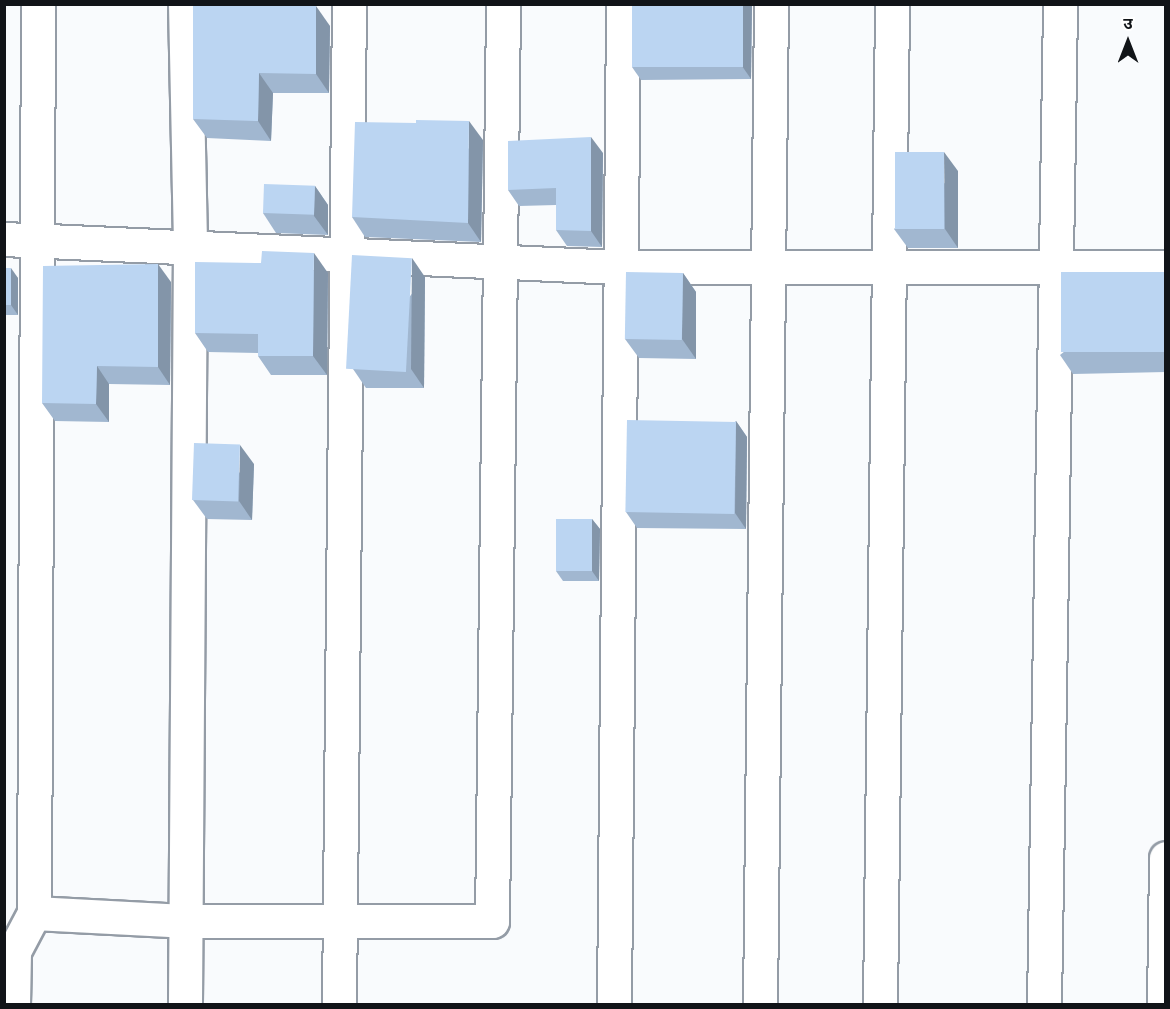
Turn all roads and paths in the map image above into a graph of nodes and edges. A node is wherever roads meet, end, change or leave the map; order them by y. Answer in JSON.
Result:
{"nodes":[{"id":1,"x":38,"y":4,"type":"edge"},
{"id":2,"x":185,"y":4,"type":"edge"},
{"id":3,"x":350,"y":4,"type":"edge"},
{"id":4,"x":503,"y":4,"type":"edge"},
{"id":5,"x":623,"y":4,"type":"edge"},
{"id":6,"x":771,"y":4,"type":"edge"},
{"id":7,"x":892,"y":4,"type":"edge"},
{"id":8,"x":1060,"y":4,"type":"edge"},
{"id":9,"x":4,"y":239,"type":"edge"},
{"id":10,"x":38,"y":241,"type":"junction"},
{"id":11,"x":190,"y":248,"type":"junction"},
{"id":12,"x":350,"y":255,"type":"junction"},
{"id":13,"x":497,"y":262,"type":"junction"},
{"id":14,"x":619,"y":267,"type":"junction"},
{"id":15,"x":771,"y":267,"type":"junction"},
{"id":16,"x":888,"y":267,"type":"junction"},
{"id":17,"x":1056,"y":267,"type":"junction"},
{"id":18,"x":1166,"y":267,"type":"edge"},
{"id":19,"x":1166,"y":858,"type":"edge"},
{"id":20,"x":34,"y":913,"type":"junction"},
{"id":21,"x":189,"y":921,"type":"junction"},
{"id":22,"x":341,"y":921,"type":"junction"},
{"id":23,"x":9,"y":951,"type":"edge"},
{"id":24,"x":13,"y":1005,"type":"edge"},
{"id":25,"x":185,"y":1005,"type":"edge"},
{"id":26,"x":339,"y":1005,"type":"edge"},
{"id":27,"x":614,"y":1005,"type":"edge"},
{"id":28,"x":760,"y":1005,"type":"edge"},
{"id":29,"x":880,"y":1005,"type":"edge"},
{"id":30,"x":1044,"y":1005,"type":"edge"},
{"id":31,"x":1164,"y":1005,"type":"edge"}],
"edges":[{"from":1,"to":10,"type":"street"},
{"from":2,"to":11,"type":"street"},
{"from":3,"to":12,"type":"street"},
{"from":4,"to":13,"type":"street"},
{"from":5,"to":14,"type":"street"},
{"from":6,"to":15,"type":"street"},
{"from":7,"to":16,"type":"street"},
{"from":8,"to":17,"type":"street"},
{"from":9,"to":10,"type":"street"},
{"from":10,"to":11,"type":"street"},
{"from":10,"to":20,"type":"street"},
{"from":11,"to":12,"type":"street"},
{"from":11,"to":21,"type":"street"},
{"from":12,"to":13,"type":"street"},
{"from":12,"to":22,"type":"street"},
{"from":13,"to":14,"type":"street"},
{"from":13,"to":22,"type":"street"},
{"from":14,"to":15,"type":"street"},
{"from":14,"to":27,"type":"street"},
{"from":15,"to":16,"type":"street"},
{"from":15,"to":28,"type":"street"},
{"from":16,"to":17,"type":"street"},
{"from":16,"to":29,"type":"street"},
{"from":17,"to":18,"type":"street"},
{"from":17,"to":30,"type":"street"},
{"from":19,"to":31,"type":"street"},
{"from":20,"to":21,"type":"street"},
{"from":20,"to":23,"type":"street"},
{"from":21,"to":22,"type":"street"},
{"from":21,"to":25,"type":"street"},
{"from":22,"to":26,"type":"street"},
{"from":23,"to":24,"type":"street"}]}
